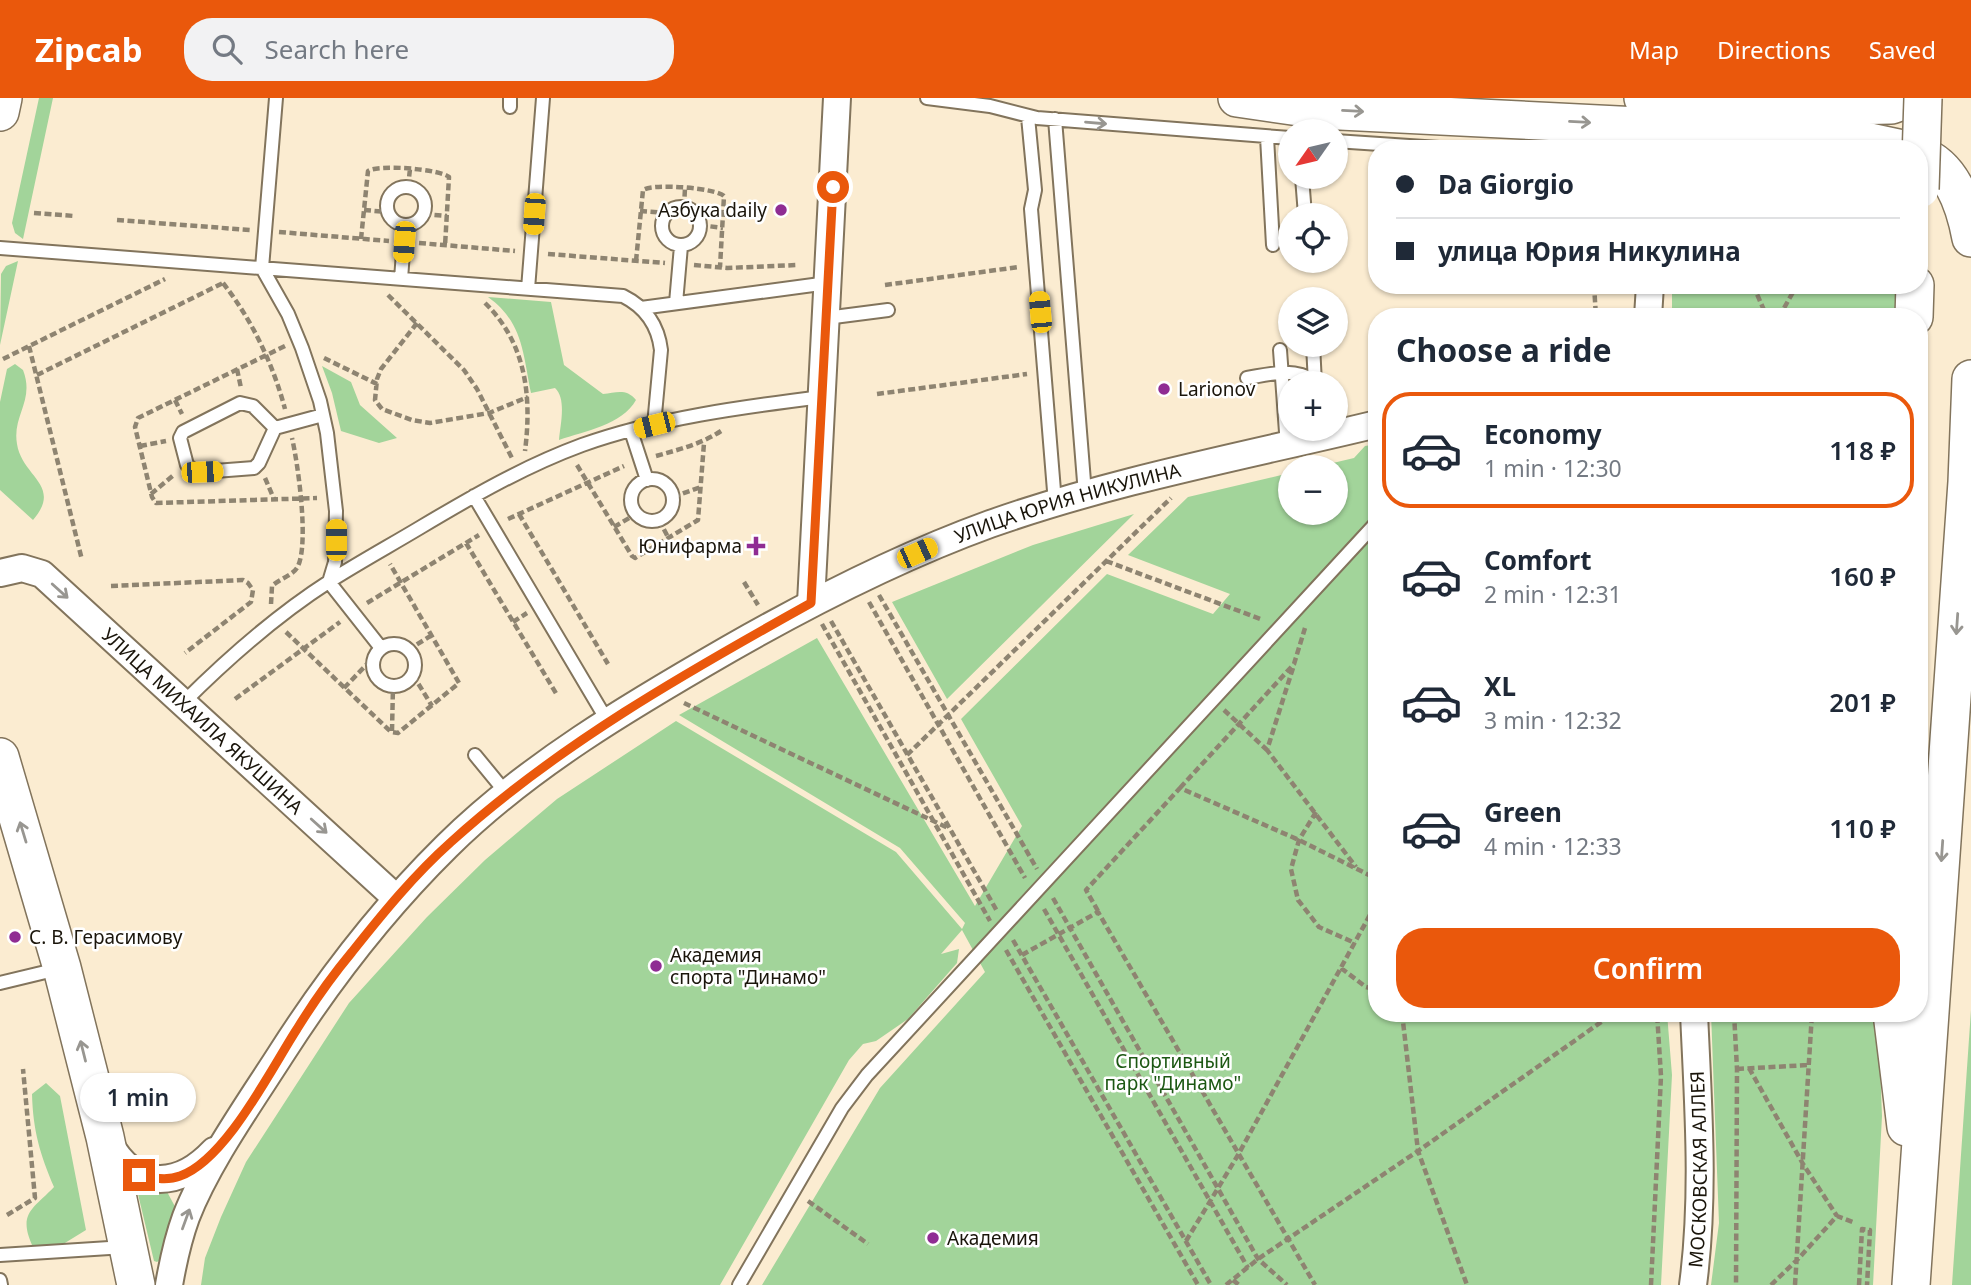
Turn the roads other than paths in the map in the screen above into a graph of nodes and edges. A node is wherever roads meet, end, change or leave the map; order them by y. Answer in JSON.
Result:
{"nodes":[{"id":1,"x":3,"y":98,"type":"edge"},
{"id":2,"x":276,"y":98,"type":"edge"},
{"id":3,"x":543,"y":98,"type":"edge"},
{"id":4,"x":837,"y":98,"type":"edge"},
{"id":5,"x":927,"y":98,"type":"edge"},
{"id":6,"x":1237,"y":98,"type":"edge"},
{"id":7,"x":1911,"y":98,"type":"edge"},
{"id":8,"x":1923,"y":98,"type":"edge"},
{"id":9,"x":0,"y":112,"type":"edge"},
{"id":10,"x":1028,"y":117,"type":"junction"},
{"id":11,"x":1055,"y":119,"type":"junction"},
{"id":12,"x":1653,"y":124,"type":"edge"},
{"id":13,"x":1267,"y":137,"type":"junction"},
{"id":14,"x":1278,"y":137,"type":"edge"},
{"id":15,"x":1861,"y":140,"type":"edge"},
{"id":16,"x":1922,"y":140,"type":"edge"},
{"id":17,"x":1348,"y":142,"type":"edge"},
{"id":18,"x":1368,"y":143,"type":"edge"},
{"id":19,"x":1928,"y":158,"type":"edge"},
{"id":20,"x":405,"y":226,"type":"junction"},
{"id":21,"x":1971,"y":238,"type":"edge"},
{"id":22,"x":1273,"y":245,"type":"dead end"},
{"id":23,"x":681,"y":246,"type":"junction"},
{"id":24,"x":0,"y":248,"type":"edge"},
{"id":25,"x":262,"y":268,"type":"junction"},
{"id":26,"x":401,"y":279,"type":"junction"},
{"id":27,"x":828,"y":283,"type":"junction"},
{"id":28,"x":528,"y":289,"type":"junction"},
{"id":29,"x":676,"y":303,"type":"junction"},
{"id":30,"x":641,"y":308,"type":"junction"},
{"id":31,"x":888,"y":310,"type":"dead end"},
{"id":32,"x":826,"y":318,"type":"junction"},
{"id":33,"x":1278,"y":373,"type":"edge"},
{"id":34,"x":1247,"y":378,"type":"dead end"},
{"id":35,"x":1971,"y":379,"type":"edge"},
{"id":36,"x":821,"y":397,"type":"junction"},
{"id":37,"x":323,"y":415,"type":"junction"},
{"id":38,"x":654,"y":425,"type":"junction"},
{"id":39,"x":1368,"y":425,"type":"edge"},
{"id":40,"x":275,"y":428,"type":"junction"},
{"id":41,"x":1348,"y":429,"type":"edge"},
{"id":42,"x":631,"y":431,"type":"junction"},
{"id":43,"x":1287,"y":441,"type":"edge"},
{"id":44,"x":1300,"y":441,"type":"edge"},
{"id":45,"x":1287,"y":446,"type":"junction"},
{"id":46,"x":1969,"y":475,"type":"edge"},
{"id":47,"x":646,"y":480,"type":"junction"},
{"id":48,"x":1085,"y":494,"type":"junction"},
{"id":49,"x":474,"y":496,"type":"junction"},
{"id":50,"x":1055,"y":503,"type":"junction"},
{"id":51,"x":1368,"y":532,"type":"edge"},
{"id":52,"x":0,"y":573,"type":"edge"},
{"id":53,"x":329,"y":582,"type":"junction"},
{"id":54,"x":821,"y":611,"type":"junction"},
{"id":55,"x":379,"y":651,"type":"junction"},
{"id":56,"x":183,"y":703,"type":"junction"},
{"id":57,"x":608,"y":722,"type":"junction"},
{"id":58,"x":475,"y":755,"type":"dead end"},
{"id":59,"x":0,"y":757,"type":"edge"},
{"id":60,"x":507,"y":794,"type":"junction"},
{"id":61,"x":396,"y":898,"type":"junction"},
{"id":62,"x":62,"y":968,"type":"junction"},
{"id":63,"x":0,"y":984,"type":"edge"},
{"id":64,"x":1694,"y":1022,"type":"edge"},
{"id":65,"x":1893,"y":1022,"type":"edge"},
{"id":66,"x":230,"y":1135,"type":"junction"},
{"id":67,"x":105,"y":1137,"type":"junction"},
{"id":68,"x":1916,"y":1225,"type":"junction"},
{"id":69,"x":127,"y":1246,"type":"junction"},
{"id":70,"x":0,"y":1255,"type":"edge"},
{"id":71,"x":0,"y":1280,"type":"edge"},
{"id":72,"x":1,"y":1285,"type":"edge"},
{"id":73,"x":136,"y":1285,"type":"edge"},
{"id":74,"x":169,"y":1285,"type":"edge"},
{"id":75,"x":739,"y":1285,"type":"edge"},
{"id":76,"x":1693,"y":1285,"type":"edge"},
{"id":77,"x":1911,"y":1285,"type":"edge"}],
"edges":[{"from":1,"to":9,"type":"main road"},
{"from":2,"to":25,"type":"lane"},
{"from":3,"to":28,"type":"lane"},
{"from":4,"to":27,"type":"street"},
{"from":5,"to":10,"type":"lane"},
{"from":6,"to":12,"type":"main road","one_way":true},
{"from":7,"to":12,"type":"main road"},
{"from":8,"to":16,"type":"main road","bridge":true},
{"from":10,"to":11,"type":"lane"},
{"from":10,"to":50,"type":"lane"},
{"from":11,"to":13,"type":"lane","one_way":true},
{"from":11,"to":48,"type":"lane"},
{"from":12,"to":15,"type":"main road"},
{"from":13,"to":14,"type":"lane"},
{"from":13,"to":22,"type":"lane"},
{"from":17,"to":18,"type":"lane"},
{"from":19,"to":21,"type":"main road"},
{"from":20,"to":20,"type":"lane"},
{"from":20,"to":26,"type":"lane"},
{"from":23,"to":23,"type":"lane"},
{"from":23,"to":29,"type":"lane"},
{"from":24,"to":25,"type":"lane"},
{"from":25,"to":26,"type":"lane"},
{"from":25,"to":37,"type":"lane"},
{"from":26,"to":28,"type":"lane"},
{"from":27,"to":29,"type":"lane"},
{"from":27,"to":32,"type":"street"},
{"from":28,"to":30,"type":"lane"},
{"from":29,"to":30,"type":"lane"},
{"from":30,"to":38,"type":"lane"},
{"from":31,"to":32,"type":"lane"},
{"from":32,"to":36,"type":"street"},
{"from":33,"to":34,"type":"lane"},
{"from":35,"to":46,"type":"main road"},
{"from":36,"to":38,"type":"lane"},
{"from":36,"to":54,"type":"street"},
{"from":37,"to":40,"type":"lane"},
{"from":37,"to":53,"type":"lane"},
{"from":38,"to":42,"type":"lane"},
{"from":39,"to":41,"type":"street","name":"УЛИЦА ЮРИЯ НИКУЛИНА"},
{"from":40,"to":40,"type":"lane"},
{"from":42,"to":47,"type":"lane"},
{"from":42,"to":49,"type":"lane"},
{"from":43,"to":45,"type":"lane"},
{"from":44,"to":45,"type":"street","name":"УЛИЦА ЮРИЯ НИКУЛИНА"},
{"from":45,"to":48,"type":"street","name":"УЛИЦА ЮРИЯ НИКУЛИНА"},
{"from":46,"to":68,"type":"main road","one_way":true},
{"from":47,"to":47,"type":"lane"},
{"from":48,"to":50,"type":"street","name":"УЛИЦА ЮРИЯ НИКУЛИНА"},
{"from":49,"to":53,"type":"lane"},
{"from":49,"to":57,"type":"lane"},
{"from":50,"to":54,"type":"street","name":"УЛИЦА ЮРИЯ НИКУЛИНА"},
{"from":51,"to":75,"type":"lane"},
{"from":52,"to":56,"type":"street","name":"УЛИЦА МИХАИЛА ЯКУШИНА","one_way":true},
{"from":53,"to":55,"type":"lane"},
{"from":53,"to":56,"type":"lane"},
{"from":54,"to":57,"type":"street","name":"УЛИЦА ЮРИЯ НИКУЛИНА"},
{"from":55,"to":55,"type":"lane"},
{"from":56,"to":61,"type":"street","name":"УЛИЦА МИХАИЛА ЯКУШИНА","one_way":true},
{"from":57,"to":60,"type":"street","name":"УЛИЦА ЮРИЯ НИКУЛИНА"},
{"from":58,"to":60,"type":"lane"},
{"from":62,"to":59,"type":"main road","one_way":true},
{"from":60,"to":61,"type":"street","name":"УЛИЦА ЮРИЯ НИКУЛИНА"},
{"from":61,"to":66,"type":"street","name":"УЛИЦА ЮРИЯ НИКУЛИНА"},
{"from":62,"to":63,"type":"lane"},
{"from":67,"to":62,"type":"main road","one_way":true},
{"from":64,"to":76,"type":"street","name":"МОСКОВСКАЯ АЛЛЕЯ"},
{"from":65,"to":68,"type":"main road"},
{"from":66,"to":67,"type":"street","name":"УЛИЦА ЮРИЯ НИКУЛИНА"},
{"from":74,"to":66,"type":"street","name":"УЛИЦА ЮРИЯ НИКУЛИНА","one_way":true},
{"from":67,"to":69,"type":"main road"},
{"from":68,"to":77,"type":"main road"},
{"from":69,"to":70,"type":"lane"},
{"from":69,"to":73,"type":"main road"},
{"from":71,"to":72,"type":"lane"}]}
